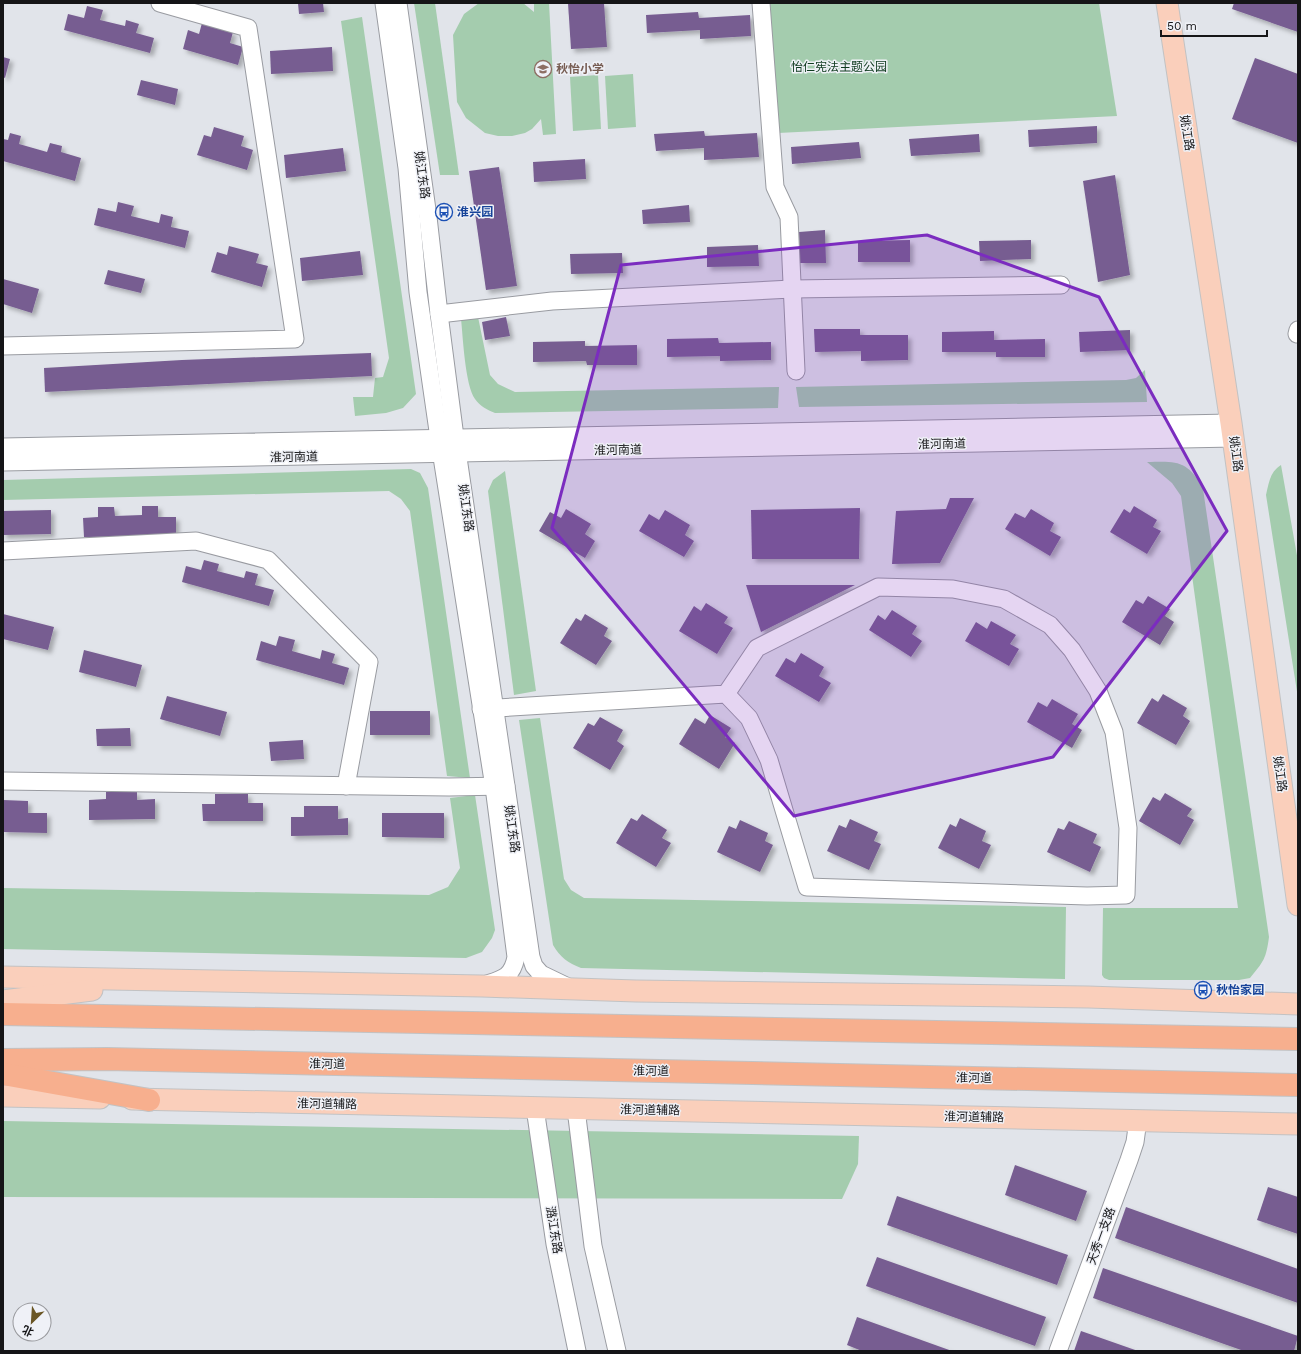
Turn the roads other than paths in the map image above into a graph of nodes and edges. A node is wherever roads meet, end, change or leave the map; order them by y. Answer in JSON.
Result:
{"nodes":[{"id":1,"x":160,"y":3,"type":"edge"},
{"id":2,"x":384,"y":3,"type":"edge"},
{"id":3,"x":398,"y":3,"type":"edge"},
{"id":4,"x":761,"y":3,"type":"edge"},
{"id":5,"x":1167,"y":3,"type":"edge"},
{"id":6,"x":1061,"y":285,"type":"dead end"},
{"id":7,"x":792,"y":289,"type":"junction"},
{"id":8,"x":438,"y":314,"type":"junction"},
{"id":9,"x":1298,"y":330,"type":"edge"},
{"id":10,"x":1298,"y":334,"type":"edge"},
{"id":11,"x":3,"y":346,"type":"edge"},
{"id":12,"x":796,"y":371,"type":"dead end"},
{"id":13,"x":1232,"y":431,"type":"junction"},
{"id":14,"x":448,"y":446,"type":"junction"},
{"id":15,"x":3,"y":447,"type":"edge"},
{"id":16,"x":3,"y":462,"type":"edge"},
{"id":17,"x":3,"y":551,"type":"edge"},
{"id":18,"x":726,"y":694,"type":"junction"},
{"id":19,"x":488,"y":708,"type":"junction"},
{"id":20,"x":3,"y":781,"type":"edge"},
{"id":21,"x":346,"y":786,"type":"junction"},
{"id":22,"x":500,"y":786,"type":"junction"},
{"id":23,"x":1298,"y":905,"type":"edge"},
{"id":24,"x":3,"y":977,"type":"edge"},
{"id":25,"x":160,"y":981,"type":"junction"},
{"id":26,"x":482,"y":986,"type":"junction"},
{"id":27,"x":573,"y":989,"type":"junction"},
{"id":28,"x":3,"y":1001,"type":"edge"},
{"id":29,"x":1298,"y":1004,"type":"edge"},
{"id":30,"x":3,"y":1014,"type":"edge"},
{"id":31,"x":1298,"y":1039,"type":"edge"},
{"id":32,"x":3,"y":1060,"type":"edge"},
{"id":33,"x":3,"y":1074,"type":"edge"},
{"id":34,"x":1298,"y":1085,"type":"edge"},
{"id":35,"x":3,"y":1096,"type":"edge"},
{"id":36,"x":148,"y":1100,"type":"junction"},
{"id":37,"x":535,"y":1108,"type":"junction"},
{"id":38,"x":576,"y":1109,"type":"junction"},
{"id":39,"x":1138,"y":1120,"type":"junction"},
{"id":40,"x":1298,"y":1124,"type":"edge"},
{"id":41,"x":577,"y":1351,"type":"edge"},
{"id":42,"x":617,"y":1351,"type":"edge"},
{"id":43,"x":1058,"y":1351,"type":"edge"}],
"edges":[{"from":1,"to":11,"type":"street"},
{"from":2,"to":14,"type":"street","name":"姚江东路"},
{"from":3,"to":8,"type":"street","name":"姚江东路"},
{"from":4,"to":7,"type":"street"},
{"from":5,"to":13,"type":"main road","name":"姚江路"},
{"from":6,"to":7,"type":"street"},
{"from":7,"to":8,"type":"street"},
{"from":7,"to":12,"type":"street"},
{"from":8,"to":14,"type":"street","name":"姚江东路"},
{"from":9,"to":10,"type":"street"},
{"from":13,"to":14,"type":"street","name":"淮河南道"},
{"from":13,"to":23,"type":"main road","name":"姚江路"},
{"from":14,"to":15,"type":"street","name":"淮河南道"},
{"from":14,"to":16,"type":"street","name":"淮河南道"},
{"from":14,"to":19,"type":"street","name":"姚江东路"},
{"from":17,"to":21,"type":"street"},
{"from":18,"to":18,"type":"street"},
{"from":18,"to":19,"type":"street"},
{"from":19,"to":22,"type":"street","name":"姚江东路"},
{"from":20,"to":21,"type":"street"},
{"from":21,"to":22,"type":"street"},
{"from":22,"to":26,"type":"street","name":"姚江东路"},
{"from":22,"to":27,"type":"street","name":"姚江东路"},
{"from":24,"to":25,"type":"main road"},
{"from":25,"to":26,"type":"main road"},
{"from":25,"to":28,"type":"main road"},
{"from":26,"to":27,"type":"main road"},
{"from":27,"to":29,"type":"main road"},
{"from":30,"to":31,"type":"highway"},
{"from":32,"to":34,"type":"highway","name":"淮河道"},
{"from":33,"to":36,"type":"highway"},
{"from":35,"to":36,"type":"main road","name":"淮河道辅路"},
{"from":36,"to":37,"type":"main road","name":"淮河道辅路"},
{"from":37,"to":38,"type":"main road","name":"淮河道辅路"},
{"from":37,"to":41,"type":"street","name":"潞江东路"},
{"from":38,"to":39,"type":"main road","name":"淮河道辅路"},
{"from":38,"to":42,"type":"street"},
{"from":39,"to":40,"type":"main road","name":"淮河道辅路"},
{"from":39,"to":43,"type":"street","name":"天秀一支路"}]}
